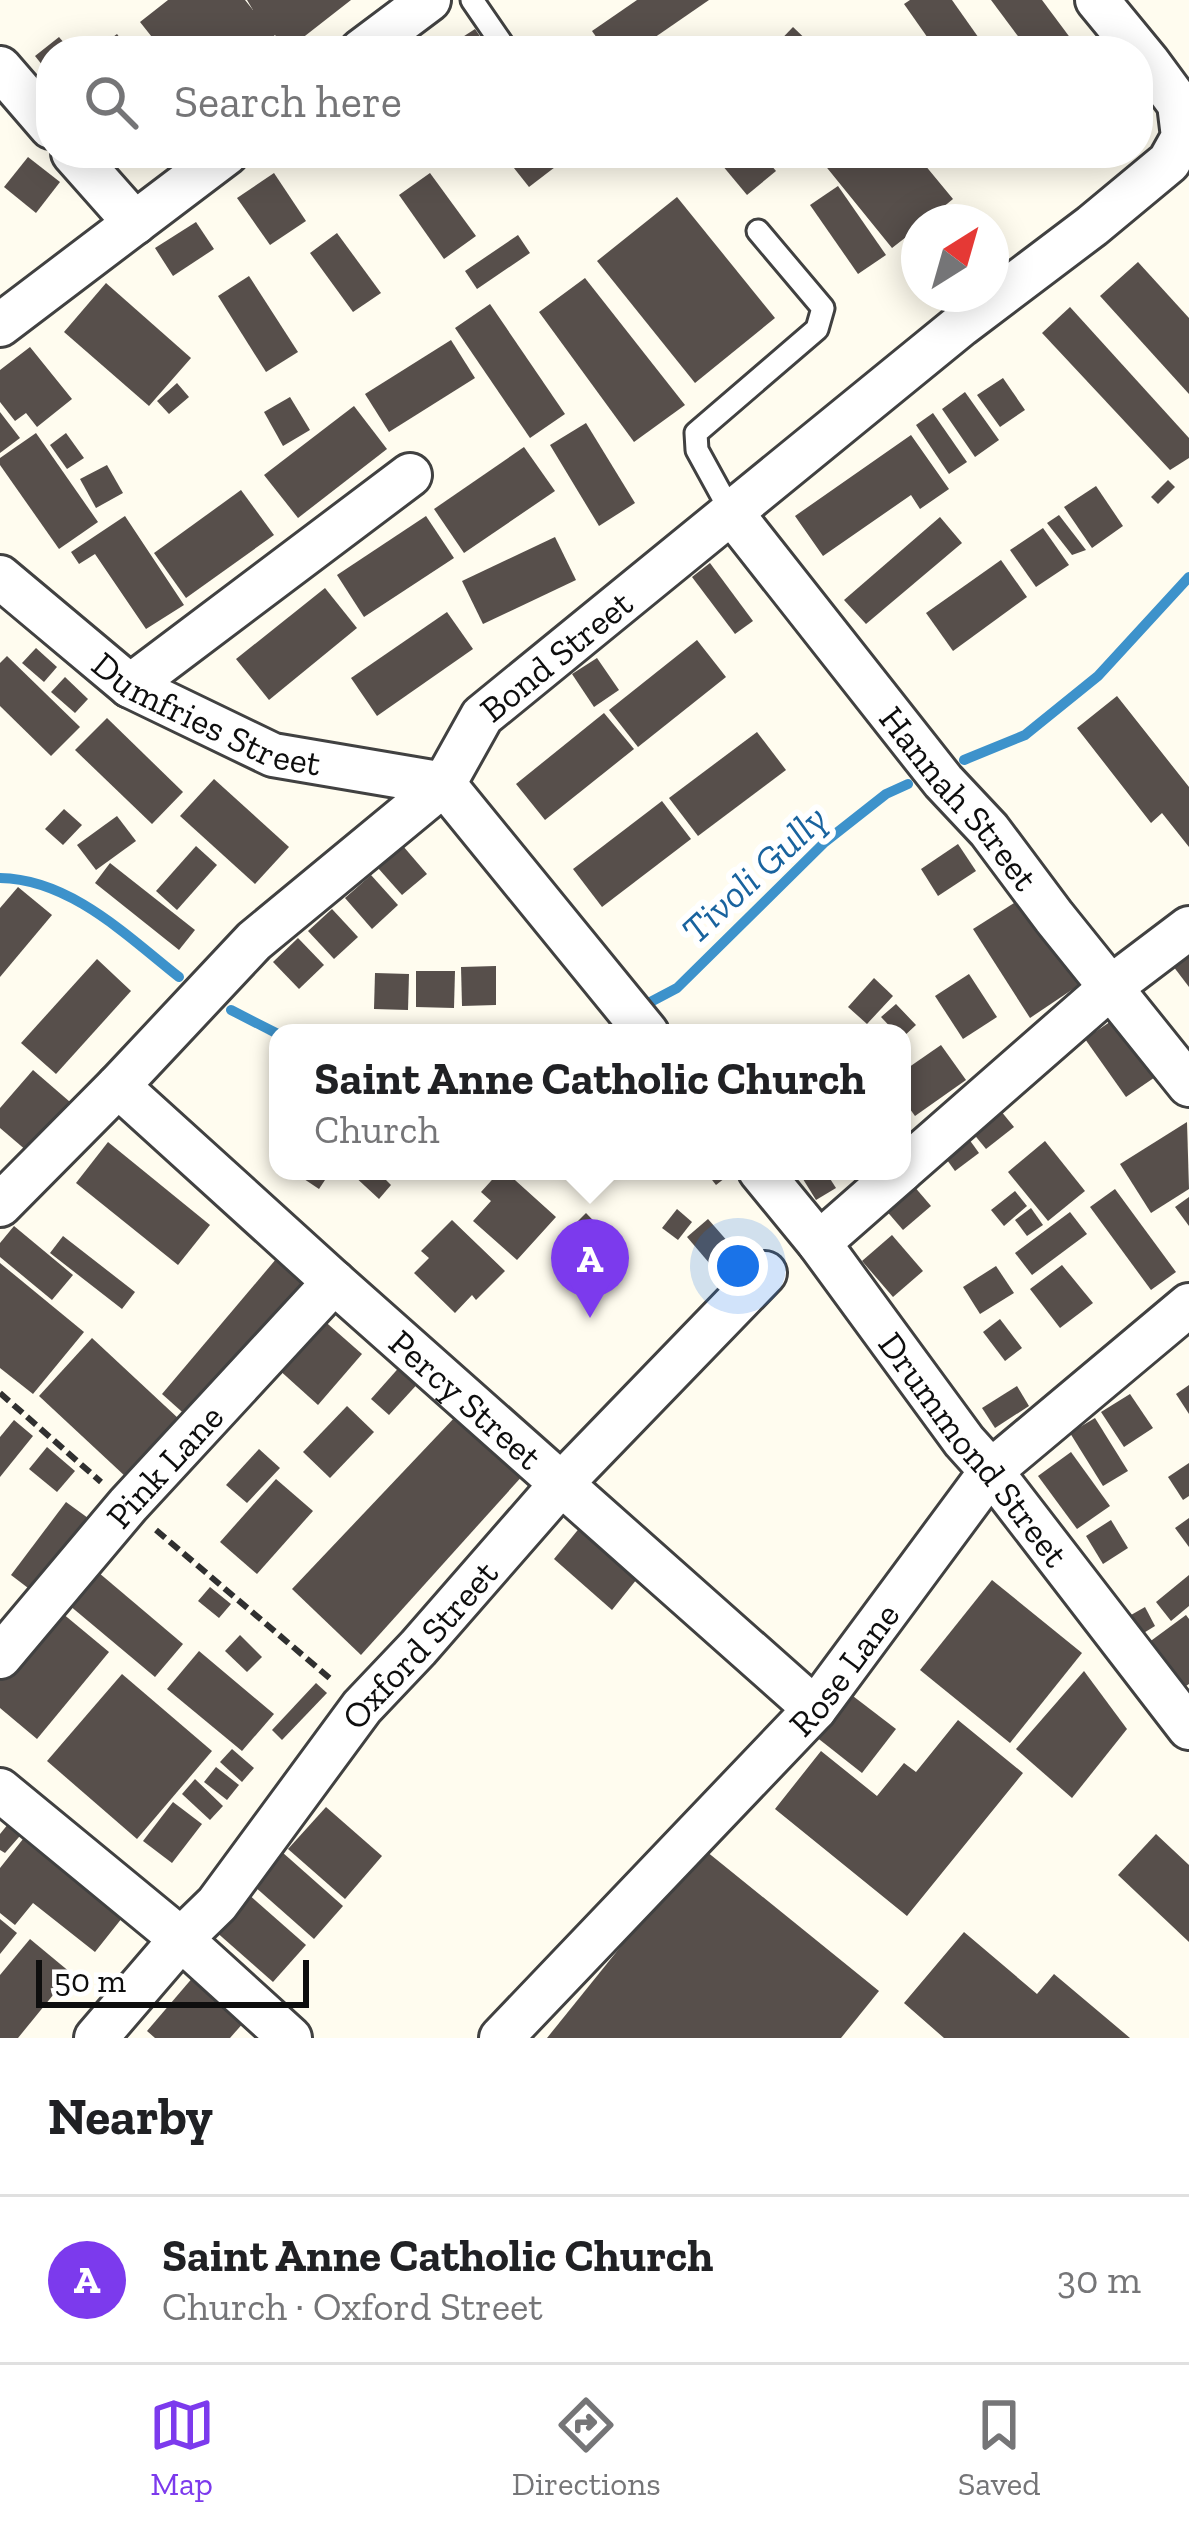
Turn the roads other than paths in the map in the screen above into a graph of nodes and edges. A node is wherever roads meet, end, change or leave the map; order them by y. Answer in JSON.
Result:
{"nodes":[{"id":1,"x":429,"y":0,"type":"edge"},
{"id":2,"x":472,"y":0,"type":"edge"},
{"id":3,"x":1097,"y":0,"type":"edge"},
{"id":4,"x":382,"y":36,"type":"edge"},
{"id":5,"x":497,"y":36,"type":"edge"},
{"id":6,"x":1127,"y":36,"type":"edge"},
{"id":7,"x":0,"y":68,"type":"edge"},
{"id":8,"x":1153,"y":68,"type":"edge"},
{"id":9,"x":1184,"y":102,"type":"edge"},
{"id":10,"x":36,"y":110,"type":"edge"},
{"id":11,"x":87,"y":168,"type":"edge"},
{"id":12,"x":207,"y":168,"type":"edge"},
{"id":13,"x":135,"y":223,"type":"junction"},
{"id":14,"x":758,"y":231,"type":"dead end"},
{"id":15,"x":0,"y":325,"type":"edge"},
{"id":16,"x":410,"y":475,"type":"dead end"},
{"id":17,"x":731,"y":512,"type":"junction"},
{"id":18,"x":0,"y":577,"type":"edge"},
{"id":19,"x":130,"y":686,"type":"junction"},
{"id":20,"x":444,"y":784,"type":"junction"},
{"id":21,"x":1189,"y":928,"type":"edge"},
{"id":22,"x":1111,"y":987,"type":"junction"},
{"id":23,"x":640,"y":1024,"type":"edge"},
{"id":24,"x":1189,"y":1085,"type":"edge"},
{"id":25,"x":118,"y":1086,"type":"junction"},
{"id":26,"x":911,"y":1163,"type":"edge"},
{"id":27,"x":767,"y":1180,"type":"edge"},
{"id":28,"x":892,"y":1180,"type":"edge"},
{"id":29,"x":0,"y":1205,"type":"edge"},
{"id":30,"x":819,"y":1243,"type":"junction"},
{"id":31,"x":765,"y":1273,"type":"dead end"},
{"id":32,"x":334,"y":1282,"type":"junction"},
{"id":33,"x":1189,"y":1305,"type":"edge"},
{"id":34,"x":991,"y":1471,"type":"junction"},
{"id":35,"x":562,"y":1483,"type":"junction"},
{"id":36,"x":0,"y":1658,"type":"edge"},
{"id":37,"x":815,"y":1708,"type":"junction"},
{"id":38,"x":1189,"y":1728,"type":"edge"},
{"id":39,"x":0,"y":1790,"type":"edge"},
{"id":40,"x":181,"y":1939,"type":"junction"},
{"id":41,"x":97,"y":2038,"type":"edge"},
{"id":42,"x":290,"y":2038,"type":"edge"},
{"id":43,"x":501,"y":2038,"type":"edge"}],
"edges":[{"from":1,"to":4,"type":"street"},
{"from":2,"to":5,"type":"lane"},
{"from":3,"to":6,"type":"street"},
{"from":7,"to":10,"type":"street"},
{"from":8,"to":9,"type":"street"},
{"from":9,"to":17,"type":"street","name":"Bond Street"},
{"from":11,"to":13,"type":"street"},
{"from":12,"to":13,"type":"street"},
{"from":13,"to":15,"type":"street"},
{"from":14,"to":17,"type":"lane"},
{"from":16,"to":19,"type":"street"},
{"from":17,"to":20,"type":"street","name":"Bond Street"},
{"from":17,"to":22,"type":"street","name":"Hannah Street"},
{"from":18,"to":19,"type":"street","name":"Dumfries Street"},
{"from":19,"to":20,"type":"street","name":"Dumfries Street"},
{"from":20,"to":23,"type":"street"},
{"from":20,"to":25,"type":"street","name":"Bond Street"},
{"from":21,"to":22,"type":"street"},
{"from":22,"to":24,"type":"street","name":"Hannah Street"},
{"from":22,"to":26,"type":"street"},
{"from":25,"to":29,"type":"street","name":"Bond Street"},
{"from":25,"to":32,"type":"street","name":"Percy Street"},
{"from":27,"to":30,"type":"street","name":"Drummond Street"},
{"from":28,"to":30,"type":"street"},
{"from":30,"to":34,"type":"street","name":"Drummond Street"},
{"from":31,"to":35,"type":"street","name":"Oxford Street"},
{"from":32,"to":35,"type":"street","name":"Percy Street"},
{"from":32,"to":36,"type":"street","name":"Pink Lane"},
{"from":33,"to":34,"type":"street","name":"Rose Lane"},
{"from":34,"to":37,"type":"street","name":"Rose Lane"},
{"from":34,"to":38,"type":"street","name":"Drummond Street"},
{"from":35,"to":37,"type":"street","name":"Percy Street"},
{"from":35,"to":40,"type":"street","name":"Oxford Street"},
{"from":37,"to":43,"type":"street","name":"Rose Lane"},
{"from":39,"to":40,"type":"street"},
{"from":40,"to":41,"type":"street","name":"Oxford Street"},
{"from":40,"to":42,"type":"street"}]}
